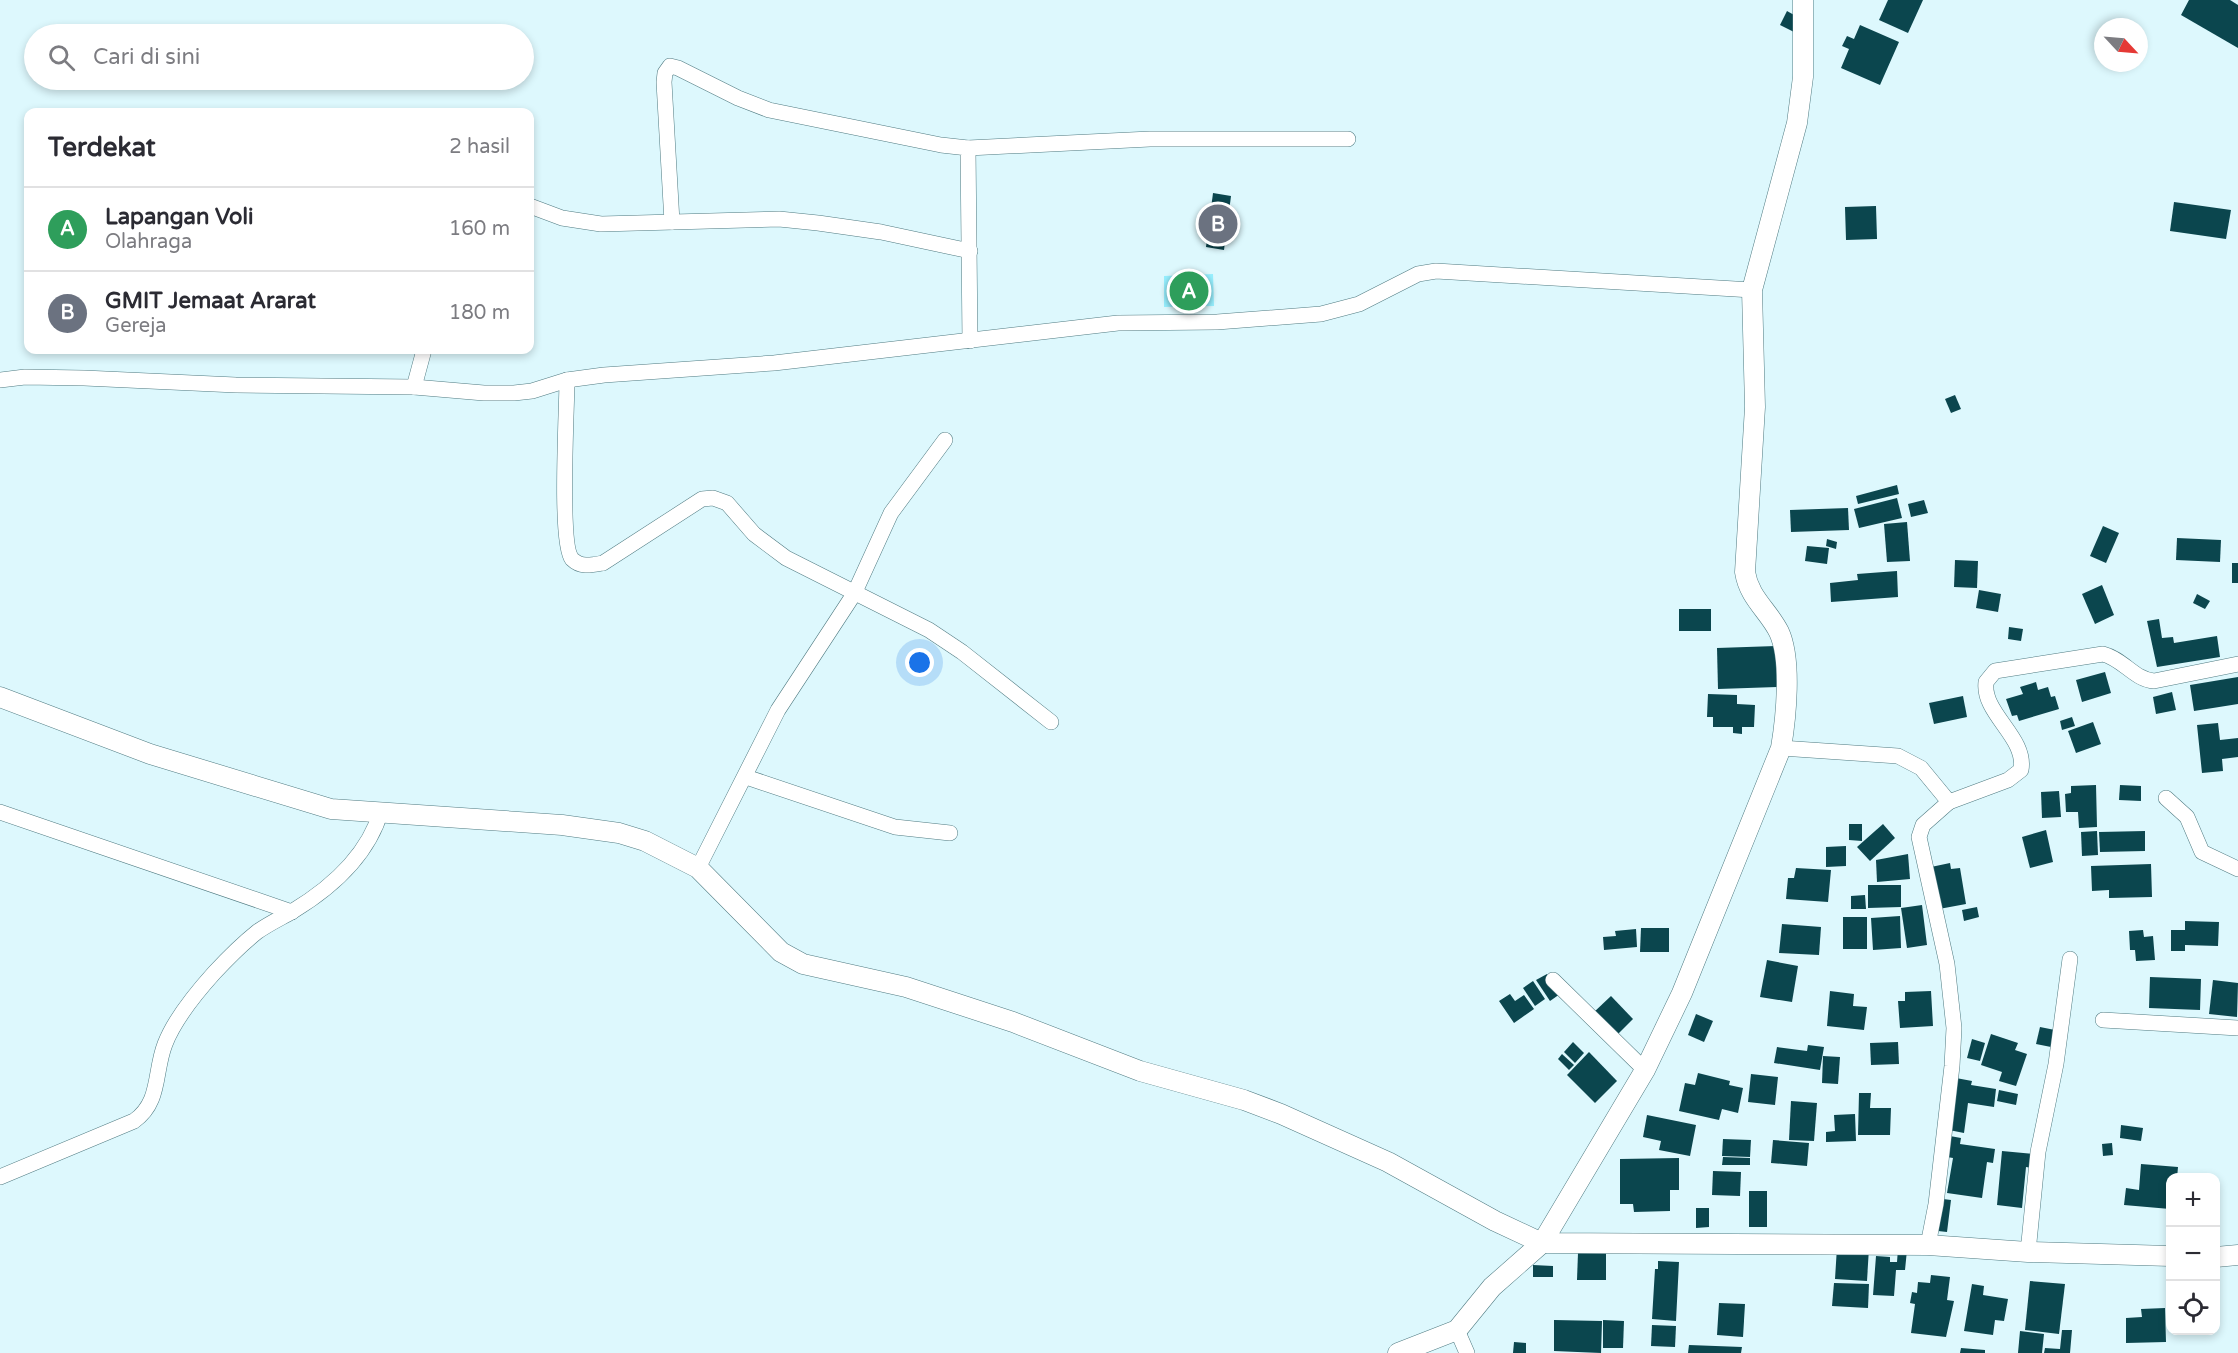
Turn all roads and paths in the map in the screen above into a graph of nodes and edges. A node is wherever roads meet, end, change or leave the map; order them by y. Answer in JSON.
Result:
{"nodes":[{"id":1,"x":1803,"y":0,"type":"edge"},
{"id":2,"x":1348,"y":139,"type":"dead end"},
{"id":3,"x":968,"y":148,"type":"junction"},
{"id":4,"x":534,"y":208,"type":"edge"},
{"id":5,"x":672,"y":222,"type":"junction"},
{"id":6,"x":970,"y":251,"type":"junction"},
{"id":7,"x":1752,"y":291,"type":"junction"},
{"id":8,"x":970,"y":341,"type":"junction"},
{"id":9,"x":423,"y":354,"type":"edge"},
{"id":10,"x":0,"y":380,"type":"edge"},
{"id":11,"x":567,"y":380,"type":"junction"},
{"id":12,"x":414,"y":387,"type":"junction"},
{"id":13,"x":945,"y":441,"type":"dead end"},
{"id":14,"x":854,"y":594,"type":"junction"},
{"id":15,"x":2238,"y":664,"type":"edge"},
{"id":16,"x":0,"y":697,"type":"edge"},
{"id":17,"x":1051,"y":722,"type":"dead end"},
{"id":18,"x":1781,"y":748,"type":"junction"},
{"id":19,"x":746,"y":777,"type":"junction"},
{"id":20,"x":2166,"y":798,"type":"dead end"},
{"id":21,"x":1949,"y":802,"type":"junction"},
{"id":22,"x":381,"y":811,"type":"junction"},
{"id":23,"x":0,"y":812,"type":"edge"},
{"id":24,"x":950,"y":833,"type":"dead end"},
{"id":25,"x":698,"y":868,"type":"junction"},
{"id":26,"x":2238,"y":869,"type":"edge"},
{"id":27,"x":292,"y":912,"type":"junction"},
{"id":28,"x":2070,"y":959,"type":"dead end"},
{"id":29,"x":1553,"y":980,"type":"dead end"},
{"id":30,"x":2103,"y":1020,"type":"dead end"},
{"id":31,"x":2238,"y":1028,"type":"edge"},
{"id":32,"x":1645,"y":1070,"type":"junction"},
{"id":33,"x":0,"y":1177,"type":"edge"},
{"id":34,"x":1542,"y":1243,"type":"junction"},
{"id":35,"x":1928,"y":1245,"type":"junction"},
{"id":36,"x":2028,"y":1252,"type":"junction"},
{"id":37,"x":2238,"y":1255,"type":"edge"},
{"id":38,"x":2166,"y":1256,"type":"edge"},
{"id":39,"x":2220,"y":1257,"type":"edge"},
{"id":40,"x":1457,"y":1330,"type":"junction"},
{"id":41,"x":1398,"y":1353,"type":"edge"},
{"id":42,"x":1467,"y":1353,"type":"edge"}],
"edges":[{"from":1,"to":7,"type":"street"},
{"from":2,"to":3,"type":"street"},
{"from":3,"to":5,"type":"street"},
{"from":3,"to":6,"type":"street"},
{"from":4,"to":5,"type":"street"},
{"from":5,"to":6,"type":"street"},
{"from":6,"to":8,"type":"street"},
{"from":7,"to":8,"type":"street"},
{"from":7,"to":18,"type":"street"},
{"from":8,"to":11,"type":"street"},
{"from":9,"to":12,"type":"street"},
{"from":10,"to":12,"type":"street"},
{"from":11,"to":12,"type":"street"},
{"from":11,"to":14,"type":"street"},
{"from":13,"to":14,"type":"street"},
{"from":14,"to":17,"type":"street"},
{"from":14,"to":19,"type":"street"},
{"from":15,"to":21,"type":"street"},
{"from":16,"to":22,"type":"street"},
{"from":18,"to":21,"type":"street"},
{"from":18,"to":32,"type":"street"},
{"from":19,"to":24,"type":"street"},
{"from":19,"to":25,"type":"street"},
{"from":20,"to":26,"type":"street"},
{"from":21,"to":35,"type":"street"},
{"from":22,"to":25,"type":"street"},
{"from":22,"to":27,"type":"street"},
{"from":23,"to":27,"type":"street"},
{"from":25,"to":34,"type":"street"},
{"from":27,"to":33,"type":"street"},
{"from":28,"to":36,"type":"street"},
{"from":29,"to":32,"type":"street"},
{"from":30,"to":31,"type":"street"},
{"from":32,"to":34,"type":"street"},
{"from":34,"to":35,"type":"street"},
{"from":34,"to":40,"type":"street"},
{"from":35,"to":36,"type":"street"},
{"from":36,"to":38,"type":"street"},
{"from":37,"to":39,"type":"street"},
{"from":40,"to":41,"type":"street"},
{"from":40,"to":42,"type":"street"}]}
